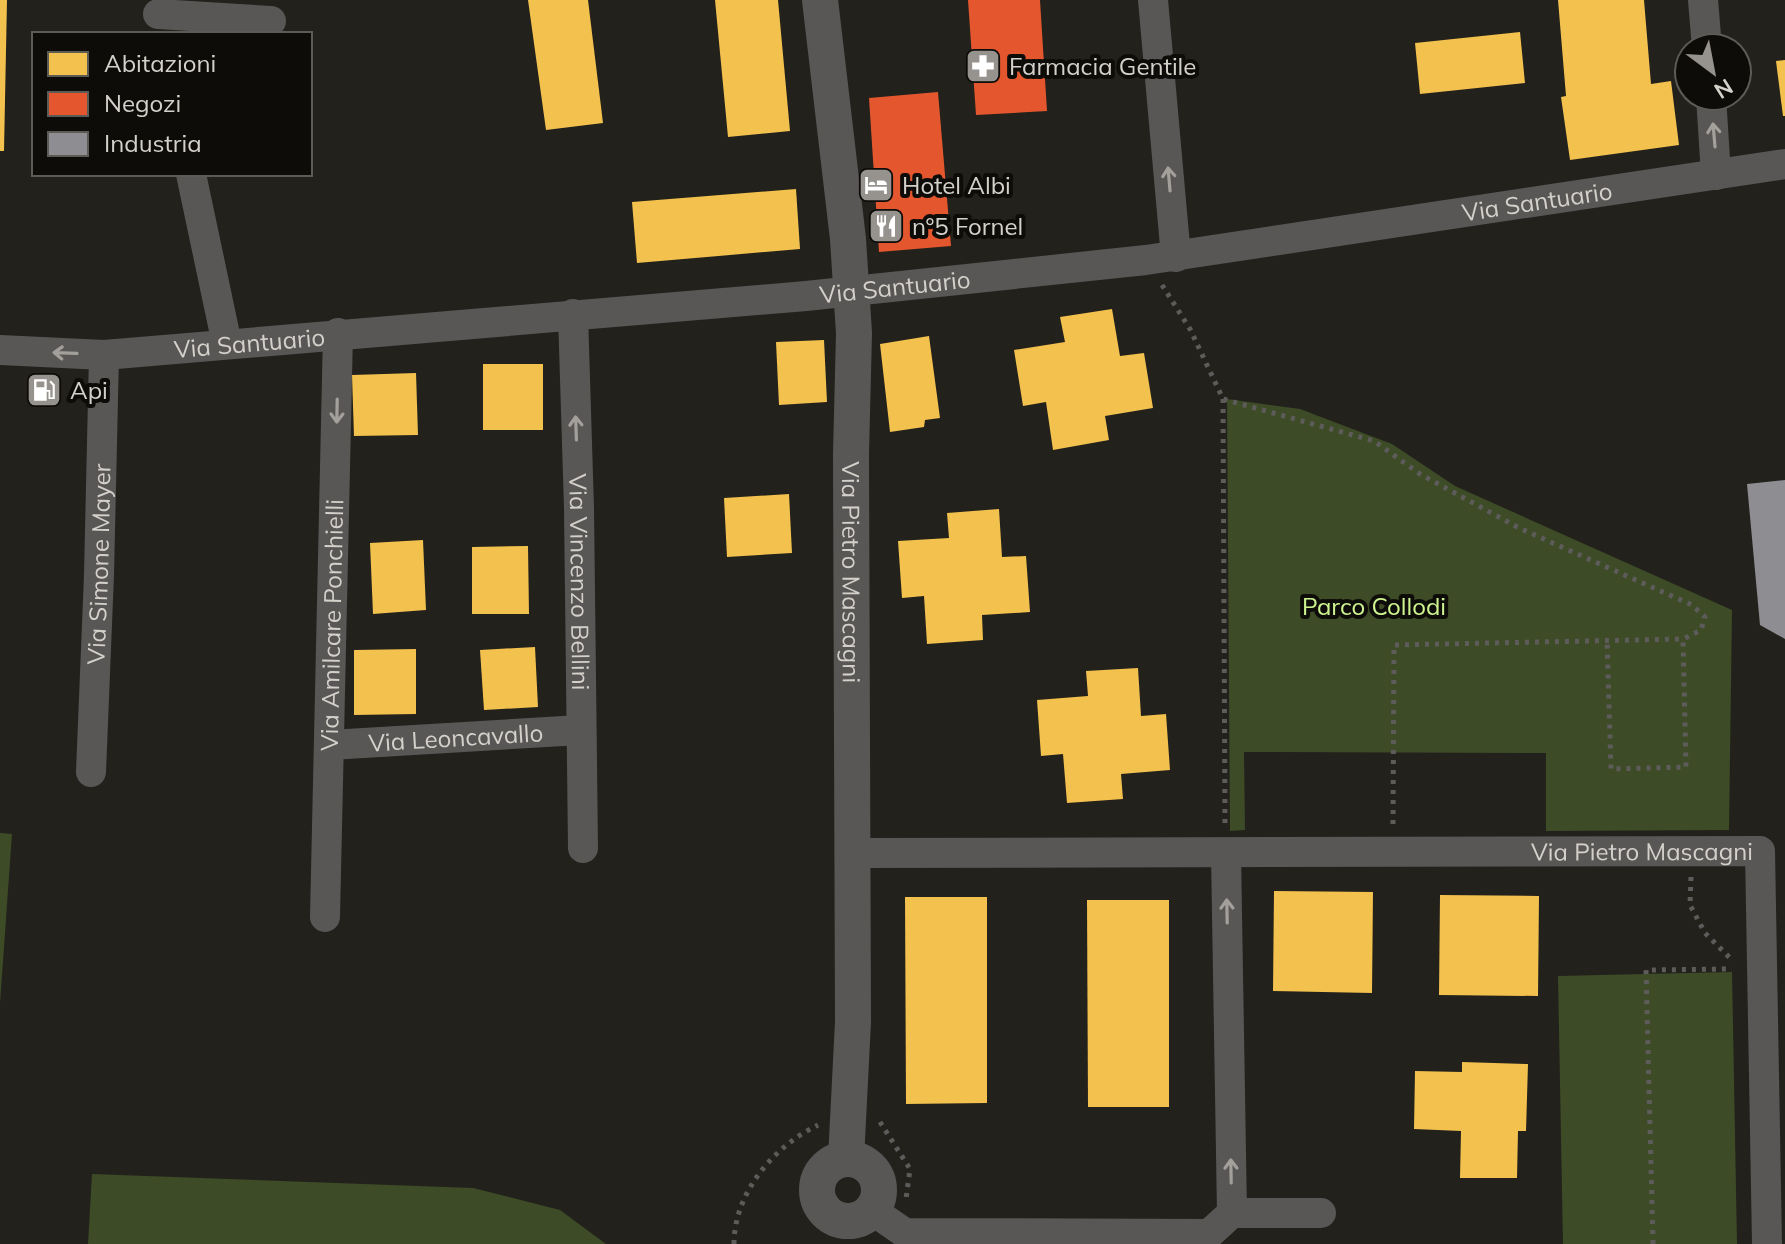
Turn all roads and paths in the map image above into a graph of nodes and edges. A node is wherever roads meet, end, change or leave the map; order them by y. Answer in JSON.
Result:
{"nodes":[{"id":1,"x":820,"y":0,"type":"edge"},
{"id":2,"x":1153,"y":0,"type":"edge"},
{"id":3,"x":1703,"y":0,"type":"edge"},
{"id":4,"x":159,"y":16,"type":"edge"},
{"id":5,"x":271,"y":21,"type":"dead end"},
{"id":6,"x":1706,"y":32,"type":"edge"},
{"id":7,"x":1712,"y":112,"type":"edge"},
{"id":8,"x":1785,"y":164,"type":"edge"},
{"id":9,"x":1716,"y":175,"type":"junction"},
{"id":10,"x":191,"y":176,"type":"edge"},
{"id":11,"x":1176,"y":257,"type":"junction"},
{"id":12,"x":1146,"y":260,"type":"junction"},
{"id":13,"x":852,"y":291,"type":"junction"},
{"id":14,"x":573,"y":314,"type":"junction"},
{"id":15,"x":338,"y":333,"type":"junction"},
{"id":16,"x":227,"y":344,"type":"junction"},
{"id":17,"x":0,"y":350,"type":"edge"},
{"id":18,"x":104,"y":355,"type":"junction"},
{"id":19,"x":1223,"y":399,"type":"junction"},
{"id":20,"x":1683,"y":639,"type":"junction"},
{"id":21,"x":1607,"y":641,"type":"junction"},
{"id":22,"x":580,"y":730,"type":"junction"},
{"id":23,"x":330,"y":745,"type":"junction"},
{"id":24,"x":91,"y":772,"type":"dead end"},
{"id":25,"x":583,"y":848,"type":"dead end"},
{"id":26,"x":854,"y":853,"type":"junction"},
{"id":27,"x":1226,"y":853,"type":"junction"},
{"id":28,"x":1393,"y":853,"type":"junction"},
{"id":29,"x":325,"y":917,"type":"dead end"},
{"id":30,"x":1741,"y":969,"type":"dead end"},
{"id":31,"x":850,"y":1117,"type":"junction"},
{"id":32,"x":846,"y":1159,"type":"junction"},
{"id":33,"x":1232,"y":1213,"type":"junction"},
{"id":34,"x":1321,"y":1213,"type":"dead end"},
{"id":35,"x":872,"y":1225,"type":"edge"},
{"id":36,"x":826,"y":1228,"type":"edge"},
{"id":37,"x":734,"y":1244,"type":"edge"},
{"id":38,"x":1653,"y":1244,"type":"edge"},
{"id":39,"x":1767,"y":1244,"type":"edge"}],
"edges":[{"from":1,"to":13,"type":"street","name":"Via Pietro Mascagni"},
{"from":11,"to":2,"type":"street","one_way":true},
{"from":3,"to":6,"type":"street"},
{"from":4,"to":5,"type":"street"},
{"from":9,"to":7,"type":"street","one_way":true},
{"from":8,"to":9,"type":"street","name":"Via Santuario"},
{"from":9,"to":11,"type":"street","name":"Via Santuario"},
{"from":10,"to":16,"type":"street"},
{"from":11,"to":12,"type":"street","name":"Via Santuario"},
{"from":12,"to":13,"type":"street","name":"Via Santuario"},
{"from":12,"to":19,"type":"path"},
{"from":13,"to":14,"type":"street","name":"Via Santuario"},
{"from":13,"to":26,"type":"street","name":"Via Pietro Mascagni"},
{"from":14,"to":15,"type":"street","name":"Via Santuario"},
{"from":22,"to":14,"type":"street","name":"Via Vincenzo Bellini","one_way":true},
{"from":15,"to":16,"type":"street","name":"Via Santuario"},
{"from":15,"to":23,"type":"street","name":"Via Amilcare Ponchielli","one_way":true},
{"from":16,"to":18,"type":"street","name":"Via Santuario"},
{"from":18,"to":17,"type":"street","name":"Via Santuario","one_way":true},
{"from":18,"to":24,"type":"street","name":"Via Simone Mayer"},
{"from":19,"to":20,"type":"path"},
{"from":19,"to":27,"type":"path"},
{"from":20,"to":21,"type":"path"},
{"from":20,"to":21,"type":"path"},
{"from":21,"to":28,"type":"path"},
{"from":22,"to":23,"type":"street","name":"Via Leoncavallo"},
{"from":22,"to":25,"type":"street","name":"Via Vincenzo Bellini"},
{"from":23,"to":29,"type":"street","name":"Via Amilcare Ponchielli"},
{"from":26,"to":27,"type":"street","name":"Via Pietro Mascagni"},
{"from":26,"to":31,"type":"street","name":"Via Pietro Mascagni"},
{"from":27,"to":28,"type":"street","name":"Via Pietro Mascagni"},
{"from":33,"to":27,"type":"street","one_way":true},
{"from":28,"to":39,"type":"street","name":"Via Pietro Mascagni"},
{"from":30,"to":38,"type":"path"},
{"from":31,"to":32,"type":"street","name":"Via Pietro Mascagni"},
{"from":31,"to":35,"type":"path"},
{"from":31,"to":37,"type":"path"},
{"from":32,"to":35,"type":"street"},
{"from":32,"to":36,"type":"street"},
{"from":33,"to":34,"type":"street"},
{"from":33,"to":35,"type":"street"},
{"from":35,"to":36,"type":"street"}]}
